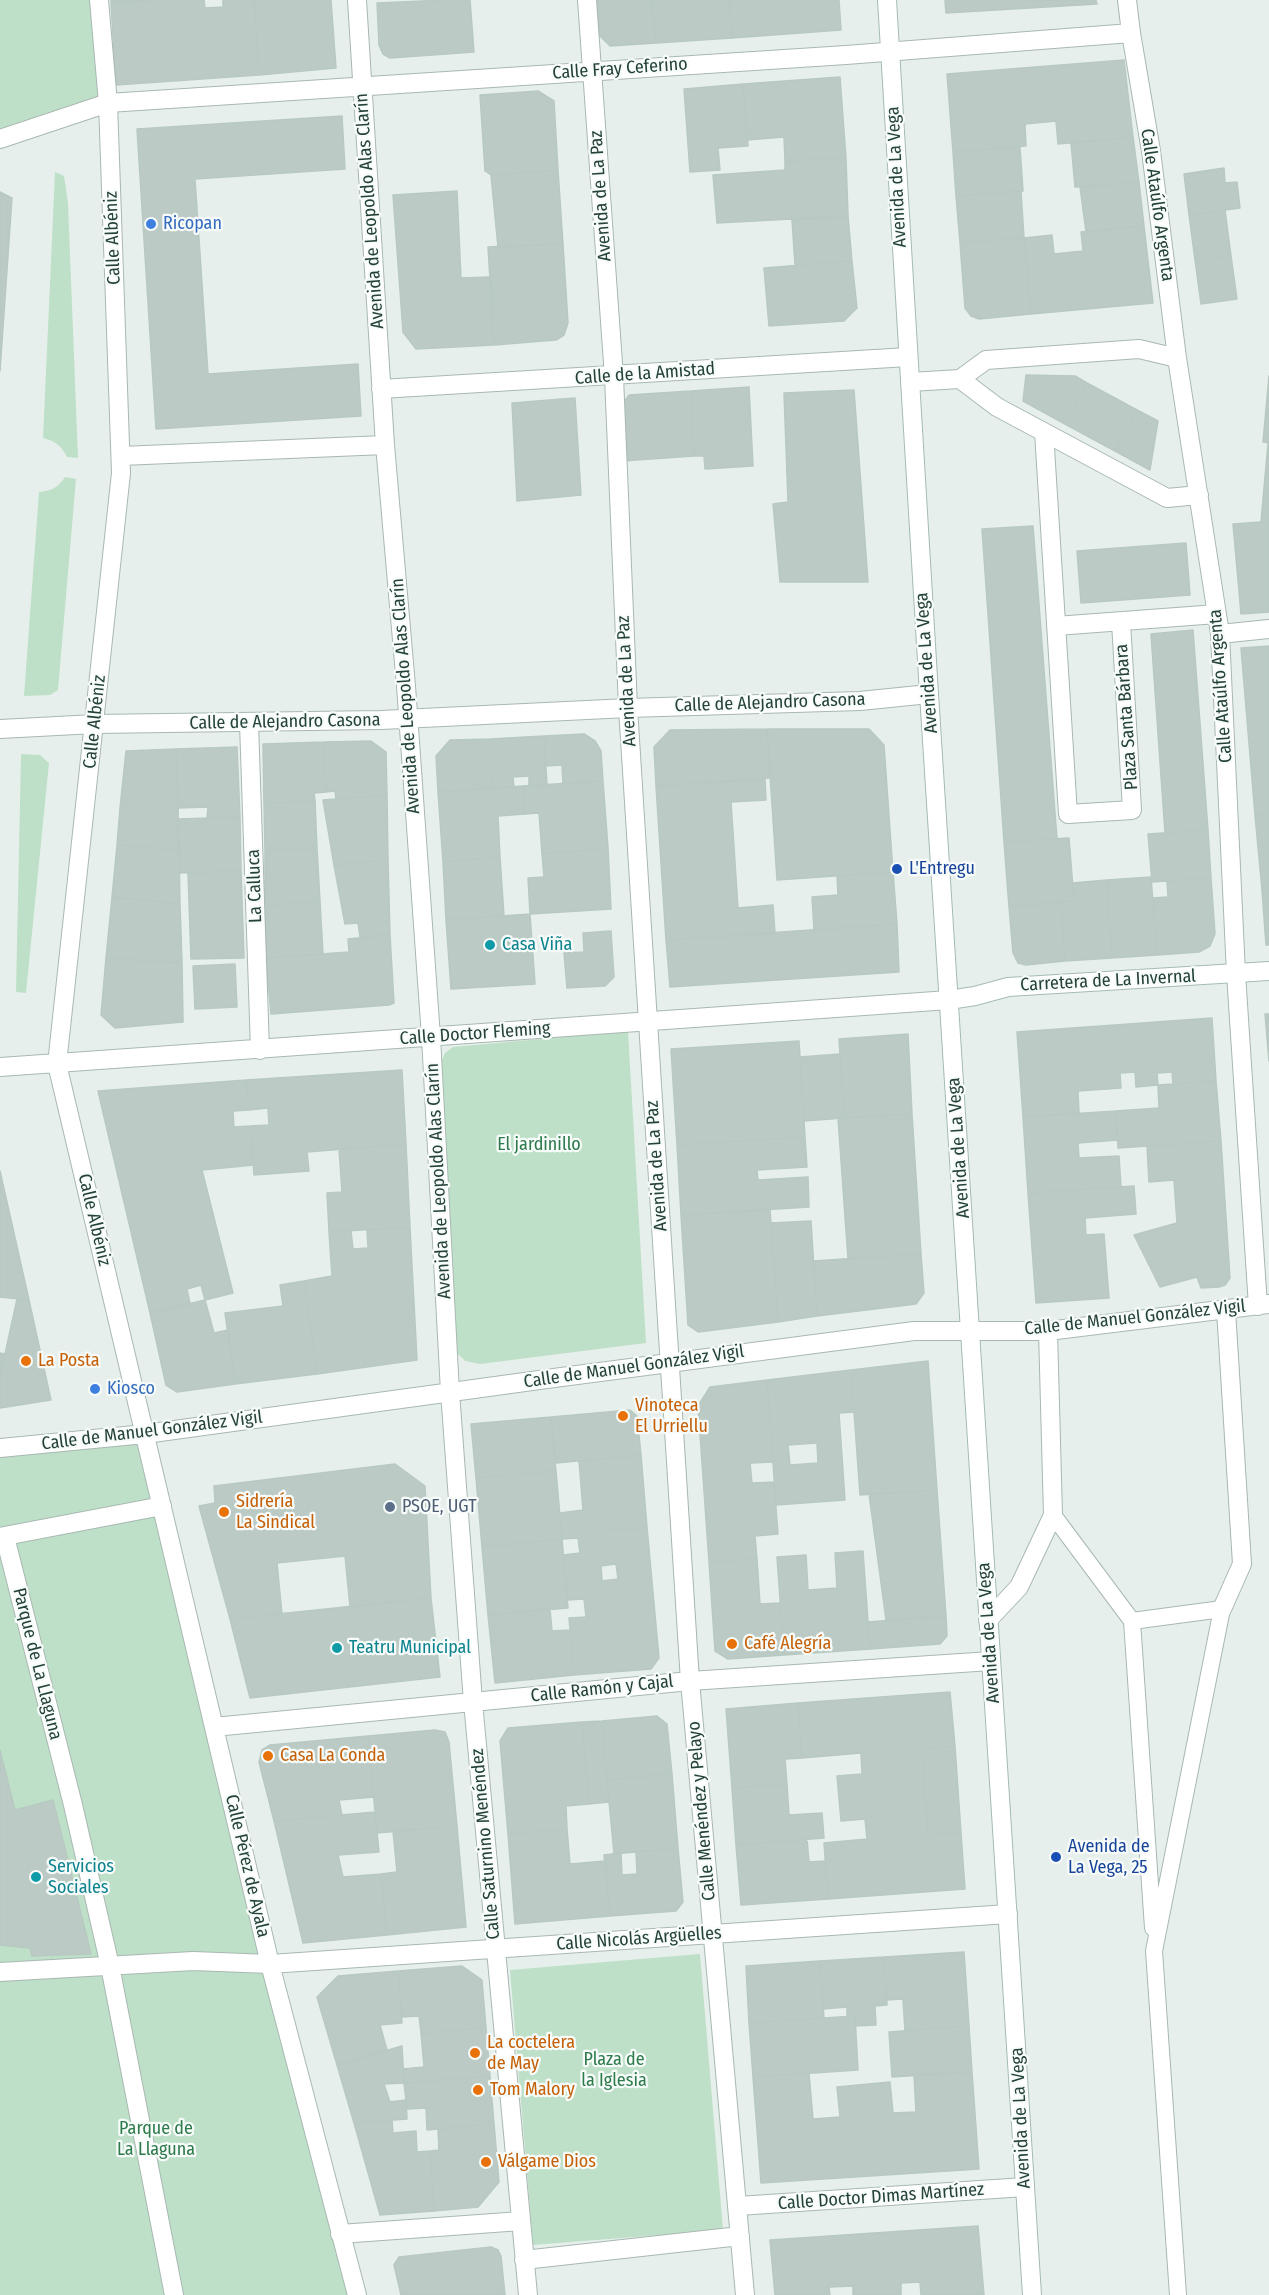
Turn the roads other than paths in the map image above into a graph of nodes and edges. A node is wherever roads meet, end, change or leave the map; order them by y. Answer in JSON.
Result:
{"nodes":[{"id":1,"x":99,"y":0,"type":"edge"},
{"id":2,"x":357,"y":0,"type":"edge"},
{"id":3,"x":587,"y":0,"type":"edge"},
{"id":4,"x":887,"y":0,"type":"edge"},
{"id":5,"x":1127,"y":0,"type":"edge"},
{"id":6,"x":1131,"y":33,"type":"junction"},
{"id":7,"x":890,"y":51,"type":"junction"},
{"id":8,"x":592,"y":70,"type":"junction"},
{"id":9,"x":362,"y":86,"type":"junction"},
{"id":10,"x":108,"y":103,"type":"junction"},
{"id":11,"x":0,"y":139,"type":"edge"},
{"id":12,"x":908,"y":357,"type":"junction"},
{"id":13,"x":1177,"y":358,"type":"junction"},
{"id":14,"x":614,"y":376,"type":"junction"},
{"id":15,"x":960,"y":378,"type":"junction"},
{"id":16,"x":910,"y":382,"type":"junction"},
{"id":17,"x":381,"y":389,"type":"junction"},
{"id":18,"x":1044,"y":432,"type":"junction"},
{"id":19,"x":385,"y":445,"type":"junction"},
{"id":20,"x":121,"y":456,"type":"junction"},
{"id":21,"x":1199,"y":495,"type":"junction"},
{"id":22,"x":1217,"y":614,"type":"junction"},
{"id":23,"x":1121,"y":622,"type":"junction"},
{"id":24,"x":1056,"y":626,"type":"junction"},
{"id":25,"x":1269,"y":629,"type":"edge"},
{"id":26,"x":1220,"y":634,"type":"junction"},
{"id":27,"x":929,"y":694,"type":"junction"},
{"id":28,"x":628,"y":708,"type":"junction"},
{"id":29,"x":407,"y":719,"type":"junction"},
{"id":30,"x":249,"y":723,"type":"junction"},
{"id":31,"x":95,"y":724,"type":"junction"},
{"id":32,"x":0,"y":729,"type":"edge"},
{"id":33,"x":1269,"y":971,"type":"edge"},
{"id":34,"x":1236,"y":974,"type":"junction"},
{"id":35,"x":949,"y":1000,"type":"junction"},
{"id":36,"x":648,"y":1022,"type":"junction"},
{"id":37,"x":431,"y":1037,"type":"junction"},
{"id":38,"x":260,"y":1050,"type":"junction"},
{"id":39,"x":57,"y":1064,"type":"junction"},
{"id":40,"x":0,"y":1067,"type":"edge"},
{"id":41,"x":1264,"y":1305,"type":"edge"},
{"id":42,"x":1226,"y":1310,"type":"junction"},
{"id":43,"x":969,"y":1331,"type":"junction"},
{"id":44,"x":1048,"y":1331,"type":"junction"},
{"id":45,"x":671,"y":1362,"type":"junction"},
{"id":46,"x":450,"y":1392,"type":"junction"},
{"id":47,"x":145,"y":1434,"type":"junction"},
{"id":48,"x":0,"y":1448,"type":"edge"},
{"id":49,"x":162,"y":1506,"type":"junction"},
{"id":50,"x":1053,"y":1515,"type":"junction"},
{"id":51,"x":2,"y":1537,"type":"edge"},
{"id":52,"x":1222,"y":1610,"type":"junction"},
{"id":53,"x":988,"y":1620,"type":"junction"},
{"id":54,"x":1132,"y":1621,"type":"junction"},
{"id":55,"x":991,"y":1661,"type":"junction"},
{"id":56,"x":690,"y":1681,"type":"junction"},
{"id":57,"x":473,"y":1702,"type":"junction"},
{"id":58,"x":214,"y":1726,"type":"junction"},
{"id":59,"x":1008,"y":1914,"type":"junction"},
{"id":60,"x":713,"y":1933,"type":"junction"},
{"id":61,"x":496,"y":1948,"type":"junction"},
{"id":62,"x":1154,"y":1952,"type":"junction"},
{"id":63,"x":270,"y":1964,"type":"junction"},
{"id":64,"x":110,"y":1966,"type":"junction"},
{"id":65,"x":0,"y":1972,"type":"edge"},
{"id":66,"x":1025,"y":2187,"type":"junction"},
{"id":67,"x":738,"y":2206,"type":"junction"},
{"id":68,"x":521,"y":2220,"type":"junction"},
{"id":69,"x":340,"y":2234,"type":"junction"},
{"id":70,"x":740,"y":2236,"type":"junction"},
{"id":71,"x":524,"y":2260,"type":"junction"},
{"id":72,"x":174,"y":2295,"type":"edge"},
{"id":73,"x":357,"y":2295,"type":"edge"},
{"id":74,"x":528,"y":2295,"type":"edge"},
{"id":75,"x":745,"y":2295,"type":"edge"},
{"id":76,"x":1032,"y":2295,"type":"edge"},
{"id":77,"x":1178,"y":2295,"type":"edge"}],
"edges":[{"from":1,"to":10,"type":"street","name":"Calle Albéniz"},
{"from":2,"to":9,"type":"street","name":"Avenida de Leopoldo Alas Clarín"},
{"from":3,"to":8,"type":"street","name":"Avenida de La Paz"},
{"from":4,"to":7,"type":"street","name":"Avenida de La Vega"},
{"from":5,"to":6,"type":"street","name":"Calle Ataúlfo Argenta"},
{"from":6,"to":7,"type":"street","name":"Calle Fray Ceferino"},
{"from":6,"to":13,"type":"street","name":"Calle Ataúlfo Argenta"},
{"from":7,"to":8,"type":"street","name":"Calle Fray Ceferino"},
{"from":7,"to":12,"type":"street","name":"Avenida de La Vega"},
{"from":8,"to":9,"type":"street","name":"Calle Fray Ceferino"},
{"from":8,"to":14,"type":"street","name":"Avenida de La Paz"},
{"from":9,"to":10,"type":"street","name":"Calle Fray Ceferino"},
{"from":9,"to":17,"type":"street","name":"Avenida de Leopoldo Alas Clarín"},
{"from":10,"to":11,"type":"street","name":"Calle Fray Ceferino"},
{"from":10,"to":20,"type":"street","name":"Calle Albéniz"},
{"from":12,"to":14,"type":"street","name":"Calle de la Amistad"},
{"from":12,"to":16,"type":"street","name":"Avenida de La Vega"},
{"from":13,"to":15,"type":"street"},
{"from":13,"to":21,"type":"street","name":"Calle Ataúlfo Argenta"},
{"from":14,"to":17,"type":"street","name":"Calle de la Amistad"},
{"from":14,"to":28,"type":"street","name":"Avenida de La Paz"},
{"from":15,"to":16,"type":"street"},
{"from":15,"to":18,"type":"street"},
{"from":16,"to":27,"type":"street","name":"Avenida de La Vega"},
{"from":17,"to":19,"type":"street","name":"Avenida de Leopoldo Alas Clarín"},
{"from":18,"to":21,"type":"street"},
{"from":18,"to":24,"type":"street","name":"Plaza Santa Bárbara"},
{"from":19,"to":20,"type":"street"},
{"from":19,"to":29,"type":"street","name":"Avenida de Leopoldo Alas Clarín"},
{"from":20,"to":31,"type":"street","name":"Calle Albéniz"},
{"from":21,"to":22,"type":"street","name":"Calle Ataúlfo Argenta"},
{"from":22,"to":23,"type":"street","name":"Plaza Santa Bárbara"},
{"from":22,"to":26,"type":"street","name":"Calle Ataúlfo Argenta"},
{"from":23,"to":24,"type":"street","name":"Plaza Santa Bárbara"},
{"from":23,"to":24,"type":"street","name":"Plaza Santa Bárbara"},
{"from":25,"to":26,"type":"street"},
{"from":26,"to":34,"type":"street","name":"Calle Ataúlfo Argenta"},
{"from":27,"to":28,"type":"street","name":"Calle de Alejandro Casona"},
{"from":27,"to":35,"type":"street","name":"Avenida de La Vega"},
{"from":28,"to":29,"type":"street","name":"Calle de Alejandro Casona"},
{"from":28,"to":36,"type":"street","name":"Avenida de La Paz"},
{"from":29,"to":30,"type":"street","name":"Calle de Alejandro Casona"},
{"from":29,"to":37,"type":"street","name":"Avenida de Leopoldo Alas Clarín"},
{"from":30,"to":31,"type":"street","name":"Calle de Alejandro Casona"},
{"from":30,"to":38,"type":"street","name":"La Calluca"},
{"from":31,"to":32,"type":"street","name":"Calle de Alejandro Casona"},
{"from":31,"to":39,"type":"street","name":"Calle Albéniz"},
{"from":33,"to":34,"type":"street","name":"Carretera de La Invernal"},
{"from":34,"to":35,"type":"street","name":"Carretera de La Invernal"},
{"from":34,"to":41,"type":"street","name":"Calle Ataúlfo Argenta"},
{"from":35,"to":36,"type":"street","name":"Calle Doctor Fleming"},
{"from":35,"to":43,"type":"street","name":"Avenida de La Vega"},
{"from":36,"to":37,"type":"street","name":"Calle Doctor Fleming"},
{"from":36,"to":45,"type":"street","name":"Avenida de La Paz"},
{"from":37,"to":38,"type":"street","name":"Calle Doctor Fleming"},
{"from":37,"to":46,"type":"street","name":"Avenida de Leopoldo Alas Clarín"},
{"from":38,"to":39,"type":"street","name":"Calle Doctor Fleming"},
{"from":39,"to":40,"type":"street","name":"Calle Doctor Fleming"},
{"from":39,"to":47,"type":"street","name":"Calle Albéniz"},
{"from":41,"to":42,"type":"street","name":"Calle de Manuel González Vigil"},
{"from":42,"to":44,"type":"street","name":"Calle de Manuel González Vigil"},
{"from":42,"to":52,"type":"street"},
{"from":43,"to":44,"type":"street","name":"Calle de Manuel González Vigil"},
{"from":43,"to":45,"type":"street","name":"Calle de Manuel González Vigil"},
{"from":43,"to":53,"type":"street","name":"Avenida de La Vega"},
{"from":44,"to":50,"type":"street"},
{"from":45,"to":46,"type":"street","name":"Calle de Manuel González Vigil"},
{"from":45,"to":56,"type":"street","name":"Calle Menéndez y Pelayo"},
{"from":46,"to":47,"type":"street","name":"Calle de Manuel González Vigil"},
{"from":46,"to":57,"type":"street","name":"Calle Saturnino Menéndez"},
{"from":47,"to":48,"type":"street","name":"Calle de Manuel González Vigil"},
{"from":47,"to":49,"type":"street","name":"Calle Pérez de Ayala"},
{"from":49,"to":51,"type":"street","name":"Parque de La Llaguna"},
{"from":49,"to":58,"type":"street","name":"Calle Pérez de Ayala"},
{"from":50,"to":53,"type":"street"},
{"from":50,"to":54,"type":"lane"},
{"from":51,"to":64,"type":"street","name":"Parque de La Llaguna"},
{"from":52,"to":54,"type":"lane"},
{"from":52,"to":62,"type":"lane"},
{"from":53,"to":55,"type":"street","name":"Avenida de La Vega"},
{"from":54,"to":62,"type":"lane"},
{"from":55,"to":56,"type":"street","name":"Calle Ramón y Cajal"},
{"from":55,"to":59,"type":"street","name":"Avenida de La Vega"},
{"from":56,"to":57,"type":"street","name":"Calle Ramón y Cajal"},
{"from":56,"to":60,"type":"street","name":"Calle Menéndez y Pelayo"},
{"from":57,"to":58,"type":"street","name":"Calle Ramón y Cajal"},
{"from":57,"to":61,"type":"street","name":"Calle Saturnino Menéndez"},
{"from":58,"to":63,"type":"street","name":"Calle Pérez de Ayala"},
{"from":59,"to":60,"type":"street","name":"Calle Nicolás Argüelles"},
{"from":59,"to":66,"type":"street","name":"Avenida de La Vega"},
{"from":60,"to":61,"type":"street","name":"Calle Nicolás Argüelles"},
{"from":60,"to":67,"type":"street","name":"Calle Menéndez y Pelayo"},
{"from":61,"to":63,"type":"street","name":"Calle Nicolás Argüelles"},
{"from":61,"to":68,"type":"street","name":"Calle Saturnino Menéndez"},
{"from":62,"to":77,"type":"lane"},
{"from":63,"to":64,"type":"street"},
{"from":63,"to":69,"type":"street","name":"Calle Pérez de Ayala"},
{"from":64,"to":65,"type":"street"},
{"from":64,"to":72,"type":"street","name":"Parque de La Llaguna"},
{"from":66,"to":67,"type":"street","name":"Calle Doctor Dimas Martínez"},
{"from":66,"to":76,"type":"street","name":"Avenida de La Vega"},
{"from":67,"to":70,"type":"street","name":"Calle Menéndez y Pelayo"},
{"from":68,"to":69,"type":"street"},
{"from":68,"to":71,"type":"street","name":"Calle Saturnino Menéndez"},
{"from":69,"to":73,"type":"street","name":"Calle Pérez de Ayala"},
{"from":70,"to":71,"type":"street"},
{"from":70,"to":75,"type":"street","name":"Calle Menéndez y Pelayo"},
{"from":71,"to":74,"type":"street","name":"Calle Saturnino Menéndez"}]}
